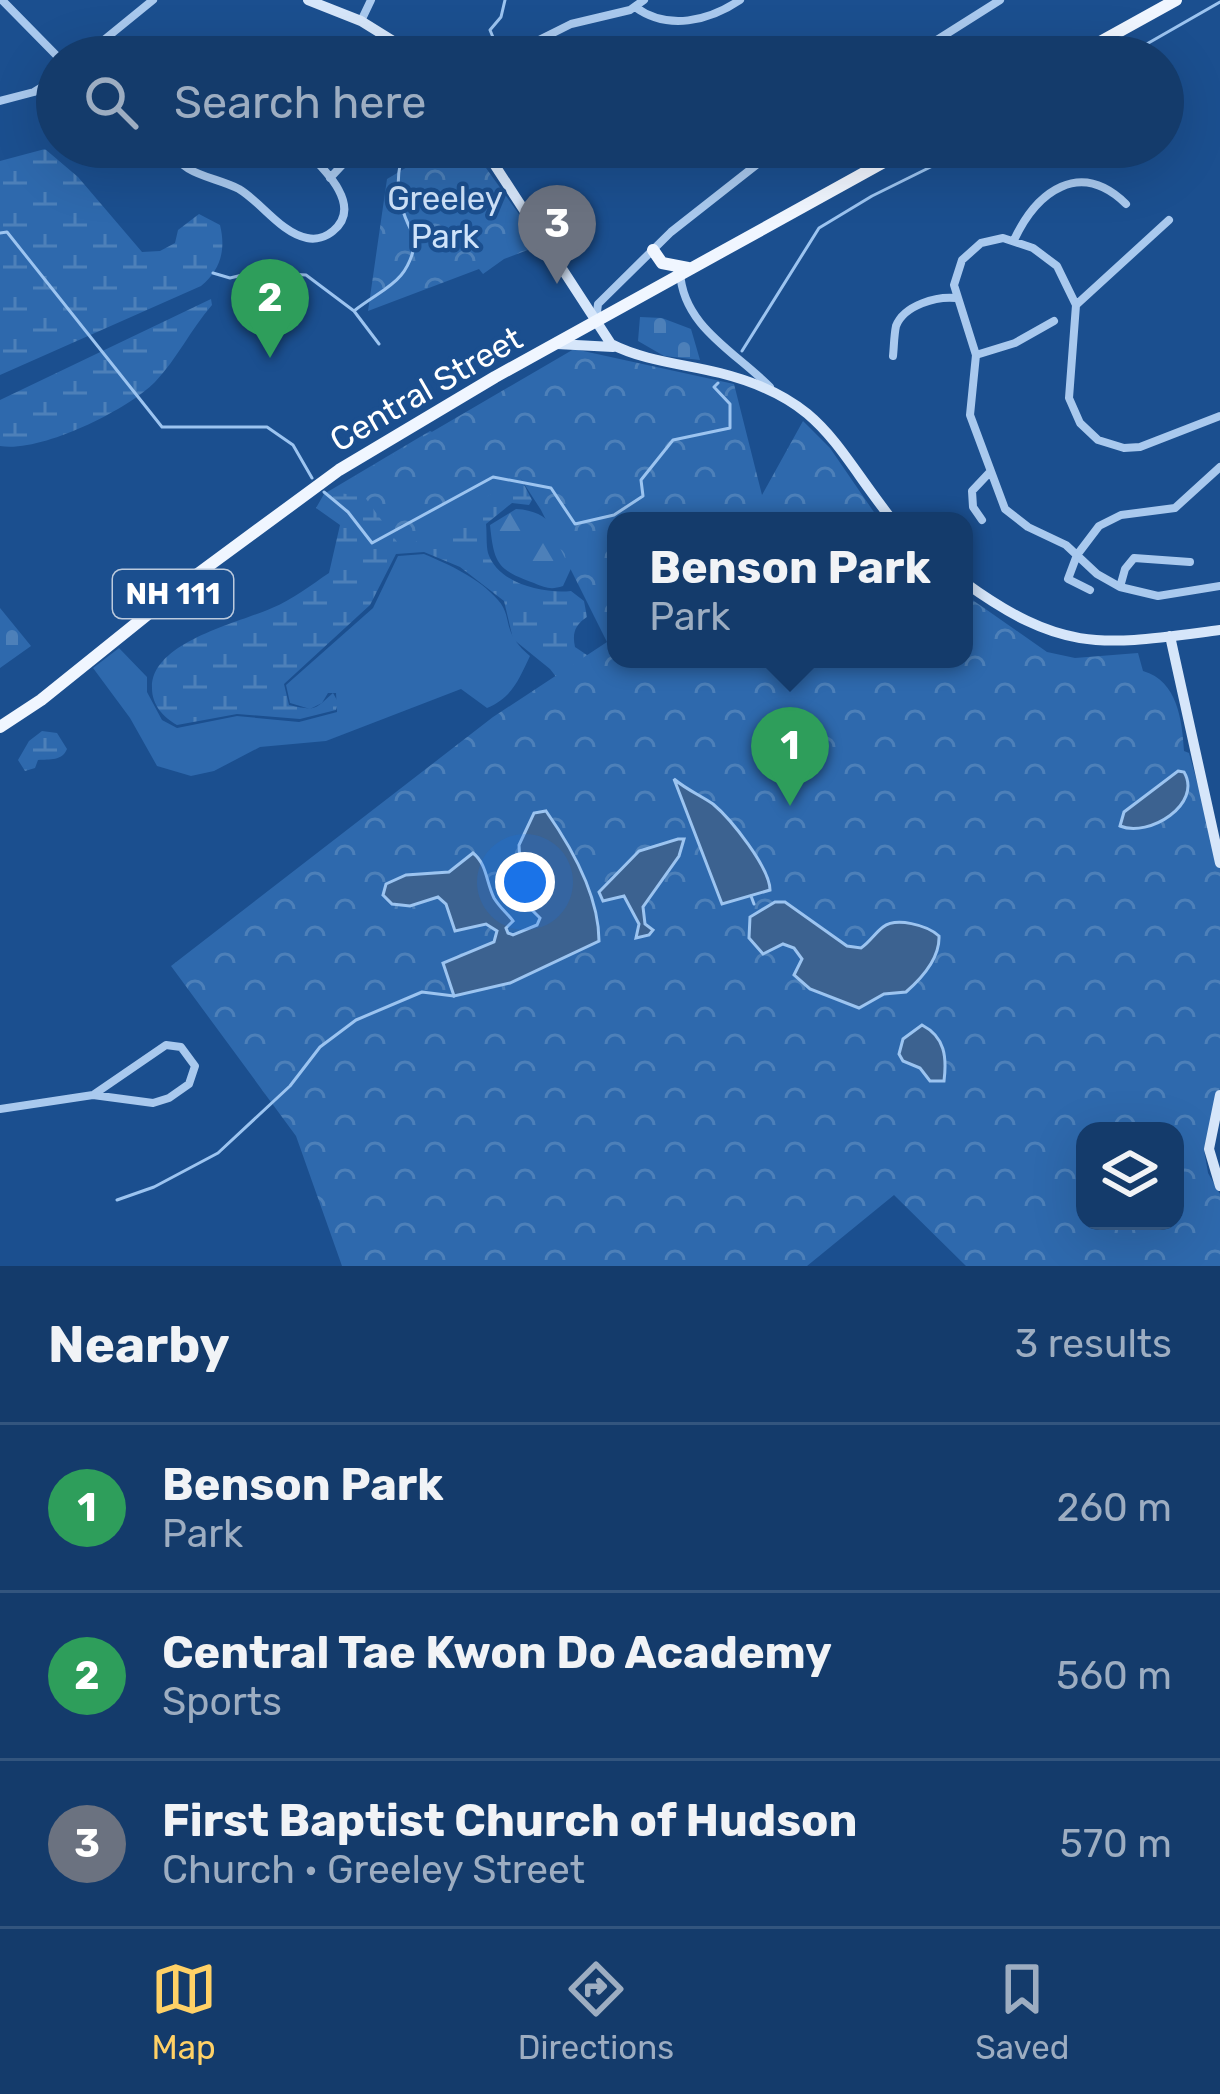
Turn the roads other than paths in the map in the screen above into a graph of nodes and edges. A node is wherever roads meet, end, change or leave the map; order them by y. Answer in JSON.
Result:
{"nodes":[{"id":1,"x":2,"y":0,"type":"edge"},
{"id":2,"x":153,"y":0,"type":"edge"},
{"id":3,"x":308,"y":0,"type":"edge"},
{"id":4,"x":371,"y":0,"type":"edge"},
{"id":5,"x":644,"y":0,"type":"edge"},
{"id":6,"x":740,"y":0,"type":"edge"},
{"id":7,"x":1000,"y":0,"type":"edge"},
{"id":8,"x":1176,"y":0,"type":"edge"},
{"id":9,"x":635,"y":7,"type":"junction"},
{"id":10,"x":362,"y":21,"type":"junction"},
{"id":11,"x":37,"y":36,"type":"edge"},
{"id":12,"x":109,"y":36,"type":"edge"},
{"id":13,"x":386,"y":36,"type":"edge"},
{"id":14,"x":548,"y":36,"type":"edge"},
{"id":15,"x":943,"y":36,"type":"edge"},
{"id":16,"x":1111,"y":36,"type":"edge"},
{"id":17,"x":36,"y":90,"type":"edge"},
{"id":18,"x":0,"y":101,"type":"edge"},
{"id":19,"x":187,"y":168,"type":"edge"},
{"id":20,"x":321,"y":168,"type":"edge"},
{"id":21,"x":339,"y":168,"type":"edge"},
{"id":22,"x":497,"y":168,"type":"edge"},
{"id":23,"x":753,"y":168,"type":"edge"},
{"id":24,"x":872,"y":168,"type":"edge"},
{"id":25,"x":330,"y":178,"type":"junction"},
{"id":26,"x":1126,"y":204,"type":"dead end"},
{"id":27,"x":1169,"y":220,"type":"dead end"},
{"id":28,"x":1014,"y":240,"type":"junction"},
{"id":29,"x":653,"y":250,"type":"junction"},
{"id":30,"x":685,"y":270,"type":"junction"},
{"id":31,"x":956,"y":298,"type":"junction"},
{"id":32,"x":1076,"y":305,"type":"junction"},
{"id":33,"x":1054,"y":321,"type":"dead end"},
{"id":34,"x":596,"y":322,"type":"junction"},
{"id":35,"x":557,"y":344,"type":"junction"},
{"id":36,"x":620,"y":348,"type":"junction"},
{"id":37,"x":893,"y":356,"type":"dead end"},
{"id":38,"x":976,"y":356,"type":"junction"},
{"id":39,"x":771,"y":388,"type":"junction"},
{"id":40,"x":1220,"y":416,"type":"edge"},
{"id":41,"x":1220,"y":467,"type":"edge"},
{"id":42,"x":989,"y":473,"type":"junction"},
{"id":43,"x":887,"y":512,"type":"edge"},
{"id":44,"x":982,"y":520,"type":"dead end"},
{"id":45,"x":1077,"y":555,"type":"junction"},
{"id":46,"x":1190,"y":562,"type":"dead end"},
{"id":47,"x":1220,"y":586,"type":"edge"},
{"id":48,"x":1120,"y":587,"type":"junction"},
{"id":49,"x":973,"y":588,"type":"edge"},
{"id":50,"x":1090,"y":590,"type":"dead end"},
{"id":51,"x":1220,"y":630,"type":"edge"},
{"id":52,"x":1170,"y":636,"type":"junction"},
{"id":53,"x":3,"y":722,"type":"edge"},
{"id":54,"x":1216,"y":824,"type":"edge"},
{"id":55,"x":1220,"y":863,"type":"edge"},
{"id":56,"x":93,"y":1095,"type":"junction"},
{"id":57,"x":1220,"y":1095,"type":"edge"},
{"id":58,"x":0,"y":1109,"type":"edge"},
{"id":59,"x":1220,"y":1186,"type":"edge"}],
"edges":[{"from":1,"to":11,"type":"street"},
{"from":2,"to":12,"type":"street"},
{"from":3,"to":10,"type":"street"},
{"from":4,"to":10,"type":"street"},
{"from":5,"to":9,"type":"street"},
{"from":6,"to":9,"type":"street"},
{"from":7,"to":15,"type":"street"},
{"from":8,"to":16,"type":"main road"},
{"from":9,"to":14,"type":"street"},
{"from":10,"to":13,"type":"street"},
{"from":17,"to":18,"type":"street"},
{"from":19,"to":25,"type":"street"},
{"from":20,"to":25,"type":"street"},
{"from":21,"to":25,"type":"street"},
{"from":22,"to":34,"type":"street"},
{"from":23,"to":29,"type":"street"},
{"from":24,"to":30,"type":"main road","name":"Central Street","number":"NH 111"},
{"from":26,"to":28,"type":"street"},
{"from":27,"to":32,"type":"street"},
{"from":28,"to":31,"type":"street"},
{"from":28,"to":32,"type":"street"},
{"from":29,"to":30,"type":"main road"},
{"from":29,"to":34,"type":"street"},
{"from":30,"to":34,"type":"main road","name":"Central Street","number":"NH 111"},
{"from":30,"to":39,"type":"street"},
{"from":31,"to":37,"type":"street"},
{"from":31,"to":38,"type":"street"},
{"from":32,"to":40,"type":"street"},
{"from":33,"to":38,"type":"street"},
{"from":34,"to":35,"type":"main road","name":"Central Street","number":"NH 111"},
{"from":34,"to":36,"type":"street"},
{"from":35,"to":36,"type":"street"},
{"from":35,"to":53,"type":"main road","name":"Central Street","number":"NH 111"},
{"from":36,"to":39,"type":"street"},
{"from":38,"to":42,"type":"street"},
{"from":39,"to":43,"type":"street"},
{"from":41,"to":45,"type":"street"},
{"from":42,"to":44,"type":"street"},
{"from":42,"to":45,"type":"street"},
{"from":45,"to":48,"type":"street"},
{"from":45,"to":50,"type":"street"},
{"from":46,"to":48,"type":"street"},
{"from":47,"to":48,"type":"street"},
{"from":49,"to":52,"type":"street"},
{"from":51,"to":52,"type":"street"},
{"from":52,"to":54,"type":"street"},
{"from":54,"to":55,"type":"street"},
{"from":56,"to":56,"type":"street"},
{"from":56,"to":58,"type":"street"},
{"from":57,"to":59,"type":"street"}]}
